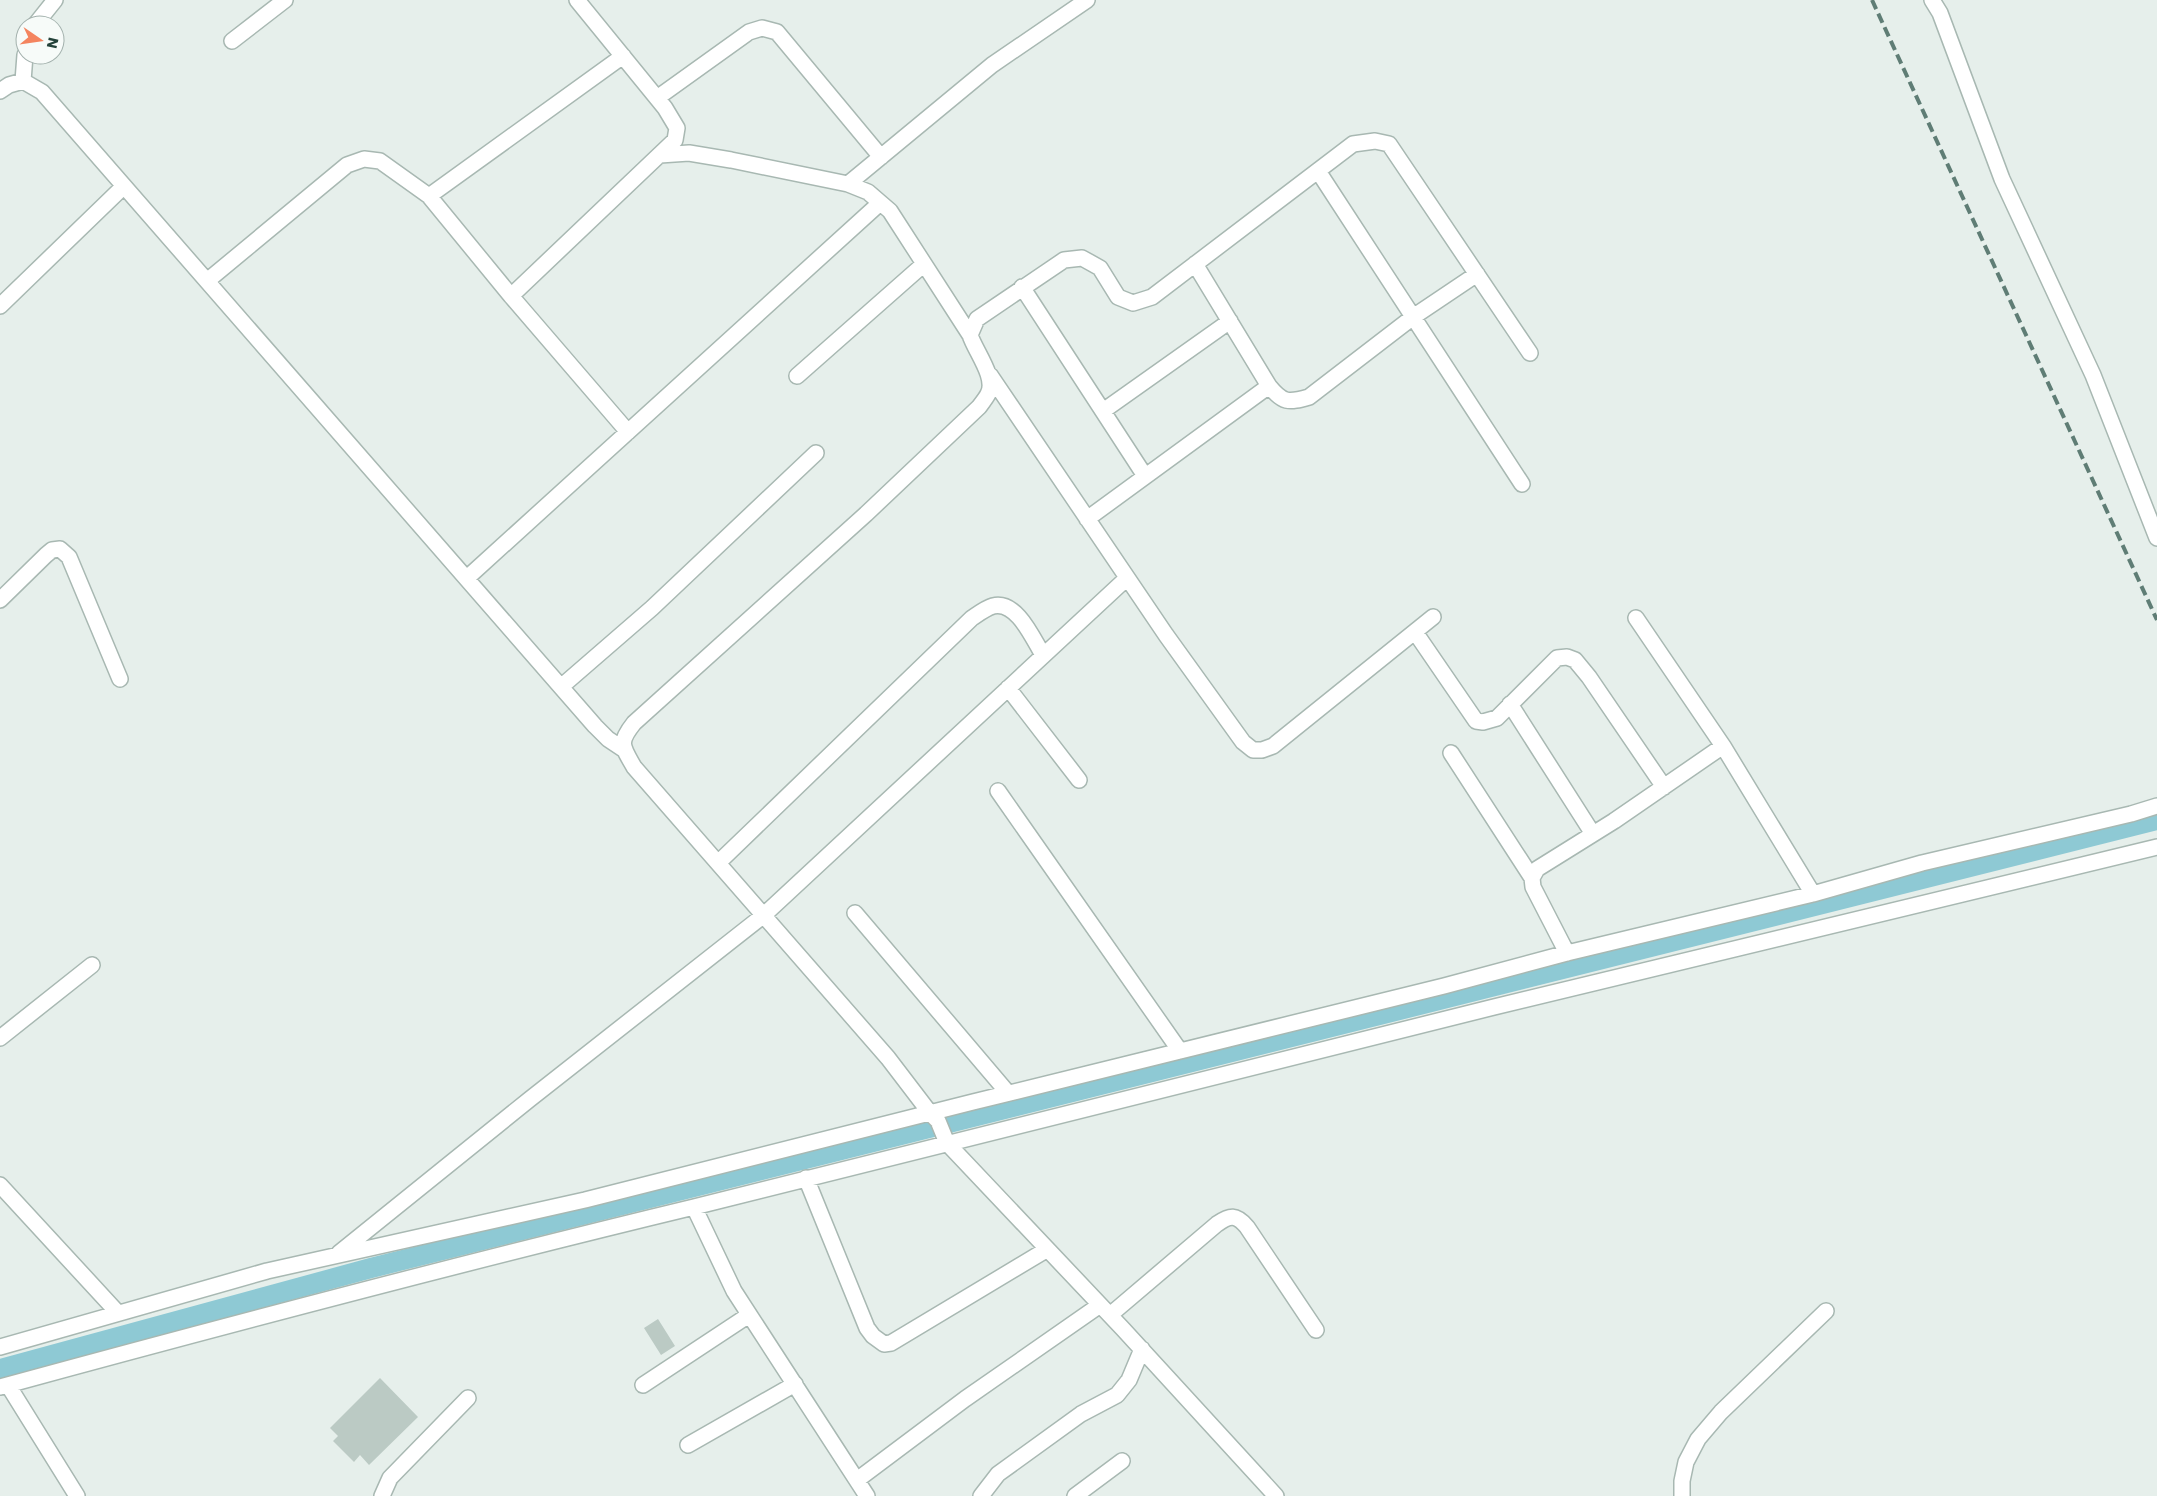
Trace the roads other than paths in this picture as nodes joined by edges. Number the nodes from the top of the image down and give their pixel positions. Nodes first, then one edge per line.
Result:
1 (55, 0) edge
2 (286, 0) edge
3 (577, 0) edge
4 (1087, 0) edge
5 (1932, 0) edge
6 (42, 15) edge
7 (232, 41) dead end
8 (623, 56) junction
9 (24, 65) edge
10 (23, 81) junction
11 (0, 91) edge
12 (657, 98) junction
13 (660, 155) junction
14 (881, 157) junction
15 (1318, 171) junction
16 (848, 184) junction
17 (124, 186) junction
18 (429, 196) junction
19 (880, 203) junction
20 (924, 264) junction
21 (1195, 264) junction
22 (1477, 274) junction
23 (207, 280) junction
24 (1022, 287) junction
25 (511, 296) junction
26 (0, 306) edge
27 (1413, 317) junction
28 (1230, 321) junction
29 (970, 335) junction
30 (1530, 353) dead end
31 (990, 375) junction
32 (797, 376) dead end
33 (1269, 386) junction
34 (1102, 410) junction
35 (628, 432) junction
36 (816, 453) dead end
37 (1145, 476) junction
38 (1522, 484) dead end
39 (1087, 519) junction
40 (2157, 538) edge
41 (467, 578) junction
42 (1127, 578) junction
43 (0, 600) edge
44 (1433, 617) dead end
45 (1636, 618) dead end
46 (1415, 632) junction
47 (1043, 655) junction
48 (120, 679) dead end
49 (562, 686) junction
50 (1008, 688) junction
51 (1510, 704) junction
52 (1723, 746) junction
53 (623, 749) junction
54 (1451, 753) dead end
55 (1079, 780) dead end
56 (1664, 787) junction
57 (998, 791) dead end
58 (2157, 806) edge
59 (1593, 834) junction
60 (2157, 846) edge
61 (718, 863) junction
62 (1532, 878) junction
63 (1813, 894) junction
64 (855, 913) dead end
65 (764, 915) junction
66 (1567, 953) junction
67 (92, 965) dead end
68 (0, 1038) edge
69 (1180, 1051) junction
70 (1008, 1093) junction
71 (934, 1117) junction
72 (945, 1140) junction
73 (806, 1178) junction
74 (0, 1185) edge
75 (694, 1207) junction
76 (1046, 1250) junction
77 (337, 1255) junction
78 (1105, 1310) junction
79 (1826, 1310) dead end
80 (118, 1313) junction
81 (749, 1315) junction
82 (1316, 1330) dead end
83 (0, 1347) edge
84 (1142, 1349) junction
85 (795, 1384) junction
86 (643, 1385) dead end
87 (4, 1386) edge
88 (468, 1398) dead end
89 (688, 1445) dead end
90 (1122, 1461) dead end
91 (857, 1480) junction
92 (77, 1496) edge
93 (382, 1496) edge
94 (867, 1496) edge
95 (981, 1496) edge
96 (1075, 1496) edge
97 (1276, 1496) edge
98 (1682, 1496) edge

1 - 6 street
2 - 7 street
3 - 8 street
4 - 14 street
5 - 40 street
8 - 12 street
8 - 18 street
9 - 10 street
10 - 11 street
10 - 17 street
12 - 13 street
12 - 14 street
13 - 16 street
13 - 25 street
14 - 16 street
15 - 21 street
15 - 22 street
15 - 27 street
16 - 19 street
17 - 23 street
17 - 26 street
18 - 23 street
18 - 25 street
19 - 20 street
19 - 35 street
20 - 29 street
20 - 32 street
21 - 24 street
21 - 28 street
22 - 27 street
22 - 30 street
23 - 41 street
24 - 29 street
24 - 34 street
25 - 35 street
27 - 33 street
27 - 38 street
28 - 33 street
28 - 34 street
29 - 31 street
31 - 39 street
31 - 53 street
33 - 37 street
34 - 37 street
35 - 41 street
36 - 49 street
37 - 39 street
39 - 42 street
41 - 49 street
42 - 46 street
42 - 47 street
43 - 48 street
44 - 46 street
45 - 52 street
46 - 51 street
47 - 50 street
47 - 61 street
49 - 53 street
50 - 55 street
50 - 65 street
51 - 56 street
51 - 59 street
52 - 56 street
52 - 63 street
53 - 61 street
54 - 62 street
56 - 59 street
57 - 69 street
58 - 63 street
59 - 62 street
60 - 72 street
61 - 65 street
62 - 66 street
63 - 66 street
64 - 70 street
65 - 71 street
65 - 77 street
66 - 69 street
67 - 68 street
69 - 70 street
70 - 71 street
71 - 72 street
71 - 77 street
72 - 73 street
72 - 76 street
73 - 75 street
73 - 76 street
74 - 80 street
75 - 81 street
75 - 87 street
76 - 78 street
77 - 80 street
78 - 82 street
78 - 84 street
78 - 91 street
79 - 98 street
80 - 83 street
81 - 85 street
81 - 86 street
84 - 95 street
84 - 97 street
85 - 89 street
85 - 91 street
87 - 92 street
88 - 93 street
90 - 96 street
91 - 94 street

